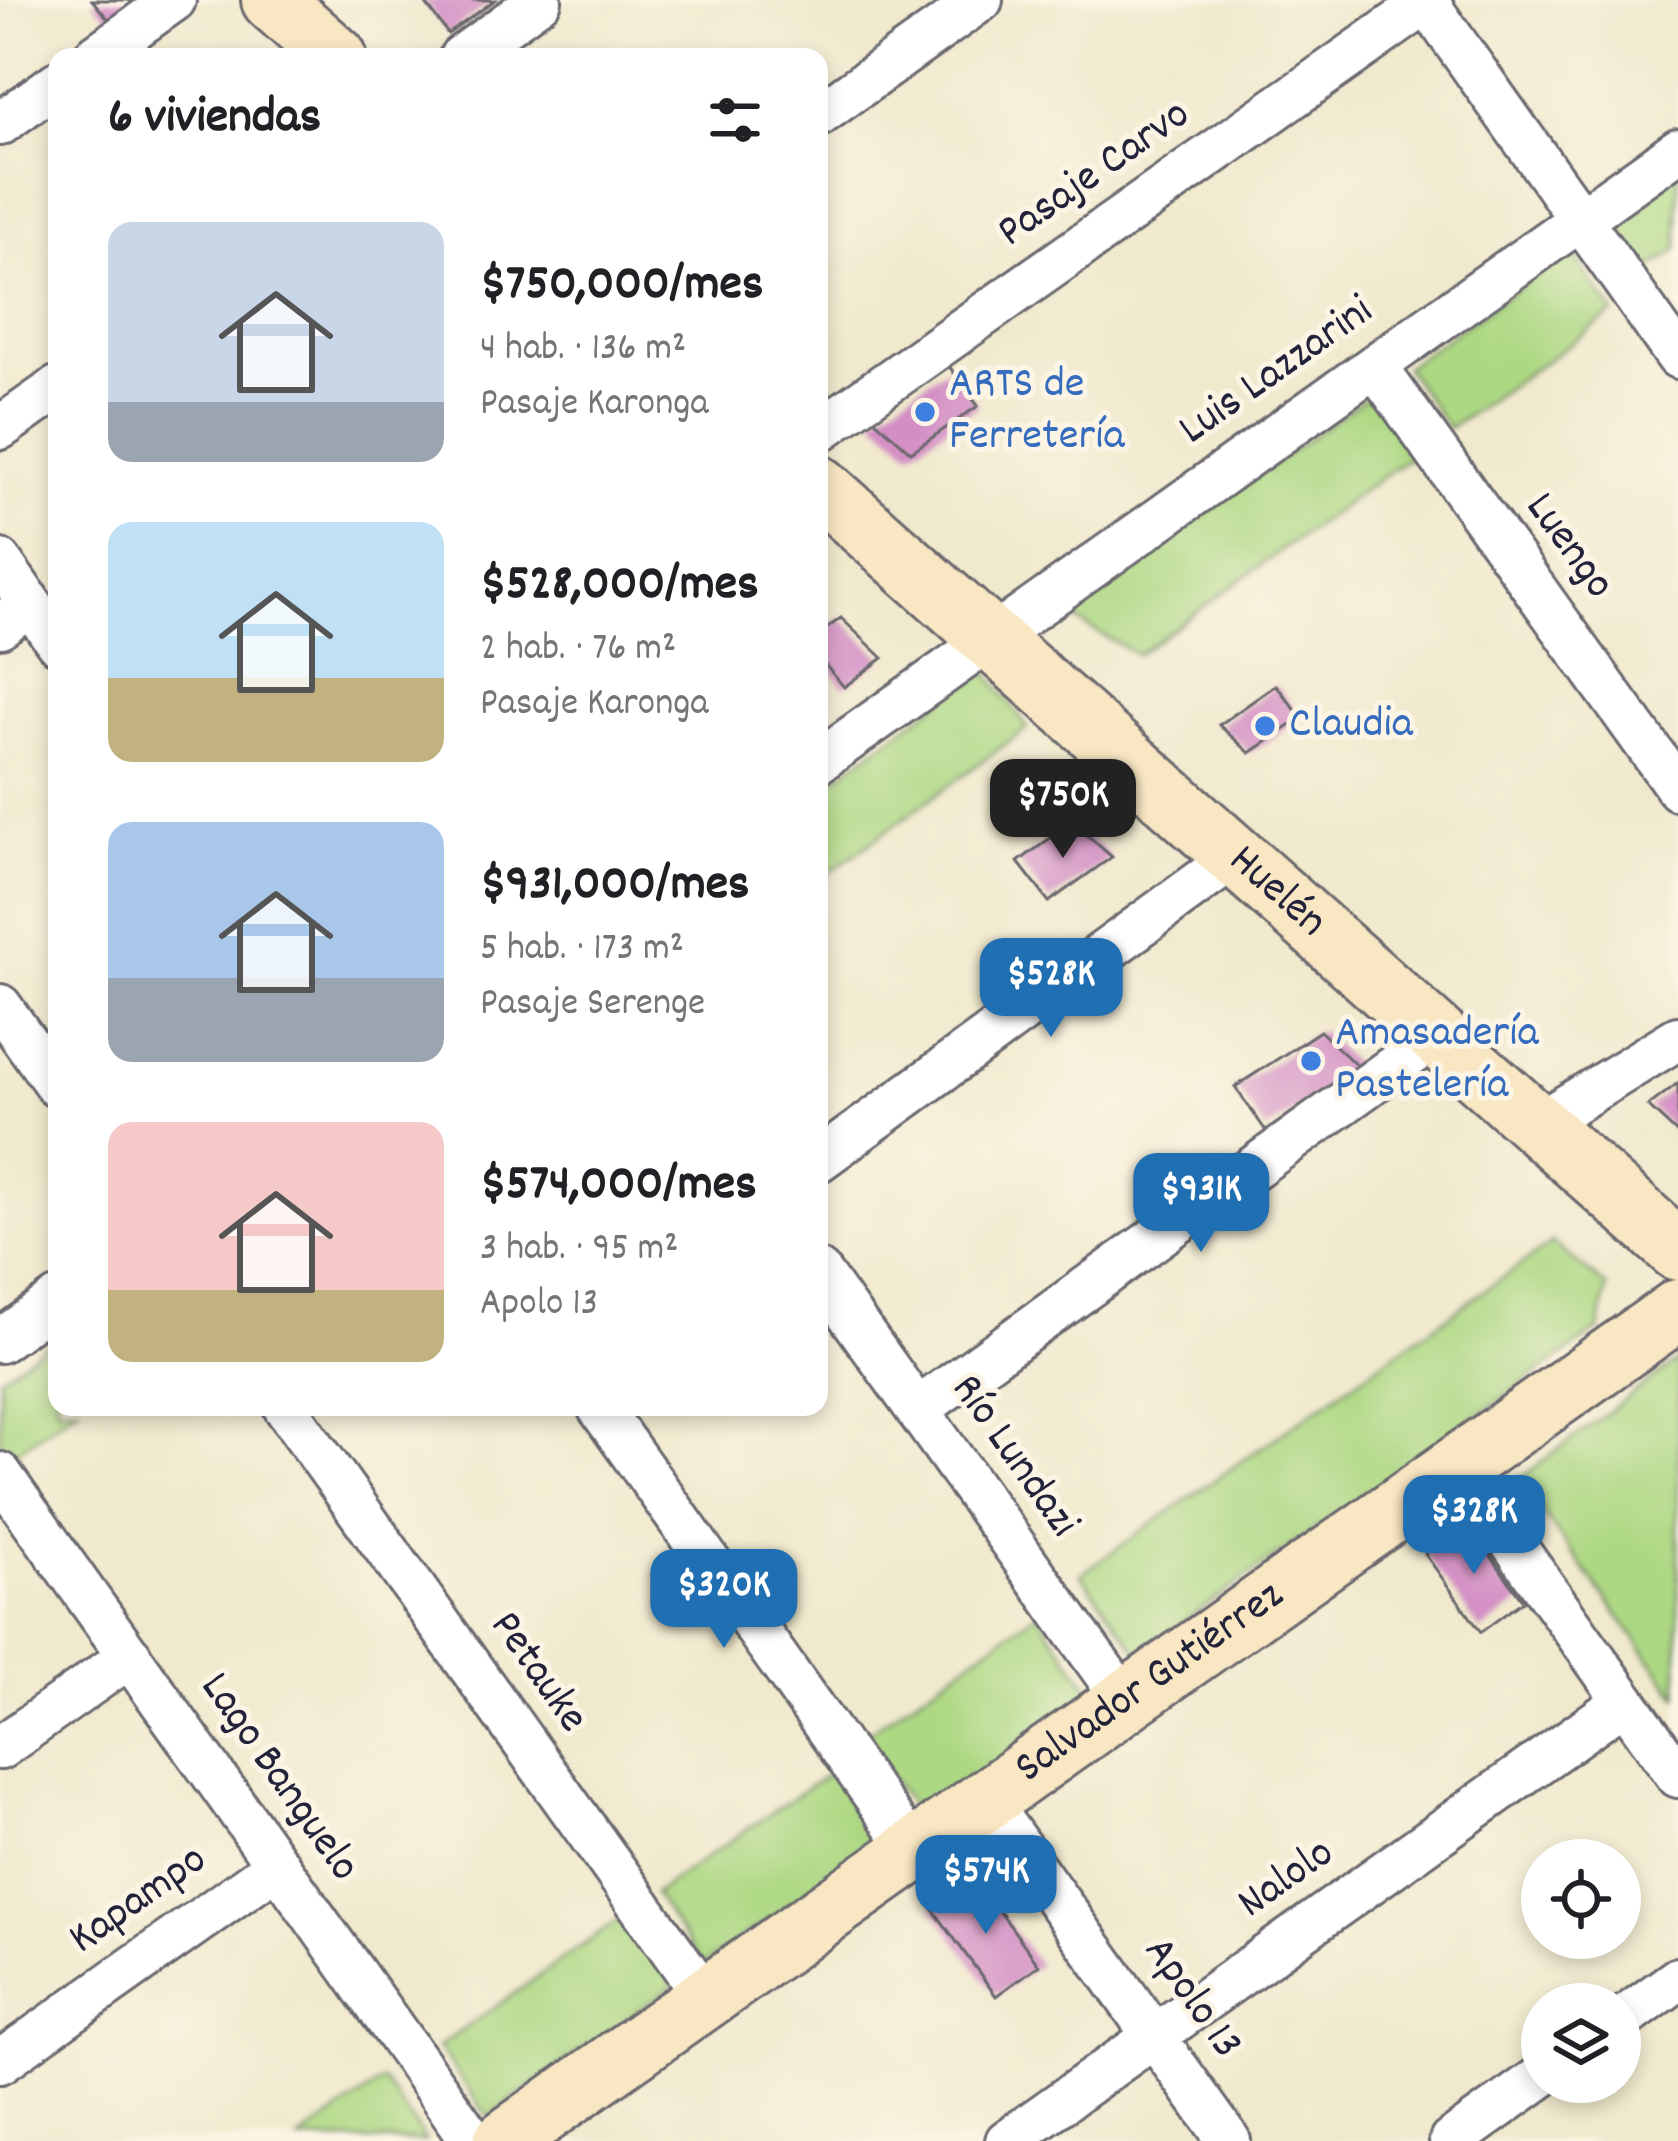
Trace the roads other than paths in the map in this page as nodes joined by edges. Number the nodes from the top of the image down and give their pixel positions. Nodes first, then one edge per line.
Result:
1 (174, 0) edge
2 (272, 0) edge
3 (540, 0) edge
4 (981, 0) edge
5 (1427, 1) edge
6 (107, 48) edge
7 (326, 48) edge
8 (473, 48) edge
9 (48, 89) edge
10 (828, 109) edge
11 (0, 124) edge
12 (1678, 150) edge
13 (1580, 220) junction
14 (1678, 358) edge
15 (1375, 366) junction
16 (48, 394) edge
17 (828, 425) edge
18 (0, 428) edge
19 (828, 493) edge
20 (0, 562) edge
21 (15, 615) edge
22 (48, 636) edge
23 (992, 639) junction
24 (828, 755) edge
25 (1678, 789) edge
26 (1236, 856) junction
27 (0, 1006) edge
28 (1438, 1036) junction
29 (1678, 1038) edge
30 (48, 1073) edge
31 (1538, 1124) junction
32 (828, 1153) edge
33 (1678, 1250) edge
34 (828, 1285) edge
35 (48, 1306) edge
36 (1678, 1310) edge
37 (0, 1341) edge
38 (917, 1410) junction
39 (291, 1416) edge
40 (605, 1416) edge
41 (1458, 1466) junction
42 (0, 1474) edge
43 (130, 1656) junction
44 (1125, 1701) junction
45 (1625, 1701) junction
46 (0, 1748) edge
47 (1678, 1776) edge
48 (986, 1800) junction
49 (914, 1851) junction
50 (278, 1864) junction
51 (1678, 1979) edge
52 (706, 1998) junction
53 (1641, 2006) edge
54 (1154, 2036) junction
55 (0, 2062) edge
56 (1521, 2091) edge
57 (473, 2141) edge
58 (505, 2141) edge
59 (1007, 2141) edge
60 (1229, 2141) edge
61 (1451, 2141) edge

1 - 6 street
2 - 7 main road
3 - 8 street
4 - 10 street
5 - 13 street
5 - 17 street, Pasaje Carvo
9 - 11 street
12 - 13 street, Luis Lazzarini
13 - 14 street
13 - 15 street, Luis Lazzarini
15 - 23 street, Luis Lazzarini
15 - 25 street, Luengo
16 - 18 street
19 - 23 main road, Huelén
20 - 21 street
21 - 22 street
23 - 24 street, Luis Lazzarini
23 - 26 main road, Huelén
26 - 28 main road, Huelén
26 - 32 street
27 - 30 street
28 - 31 main road, Huelén
28 - 38 street
29 - 31 street
31 - 33 main road, Huelén
34 - 38 street, Río Lundazi
35 - 37 street
36 - 41 main road, Salvador Gutiérrez
38 - 44 street, Río Lundazi
39 - 52 street, Petauke
40 - 49 street
41 - 44 main road, Salvador Gutiérrez
41 - 45 street
42 - 43 street, Lago Banguelo
43 - 46 street
43 - 50 street, Lago Banguelo
44 - 48 main road, Salvador Gutiérrez
45 - 47 street
45 - 54 street, Nalolo
48 - 49 main road, Salvador Gutiérrez
48 - 54 street, Apolo 13
49 - 52 main road, Salvador Gutiérrez
50 - 55 street, Kapampo
50 - 57 street, Lago Banguelo
51 - 53 street
52 - 58 main road, Salvador Gutiérrez
54 - 59 street, Nalolo
54 - 60 street, Apolo 13
56 - 61 street

